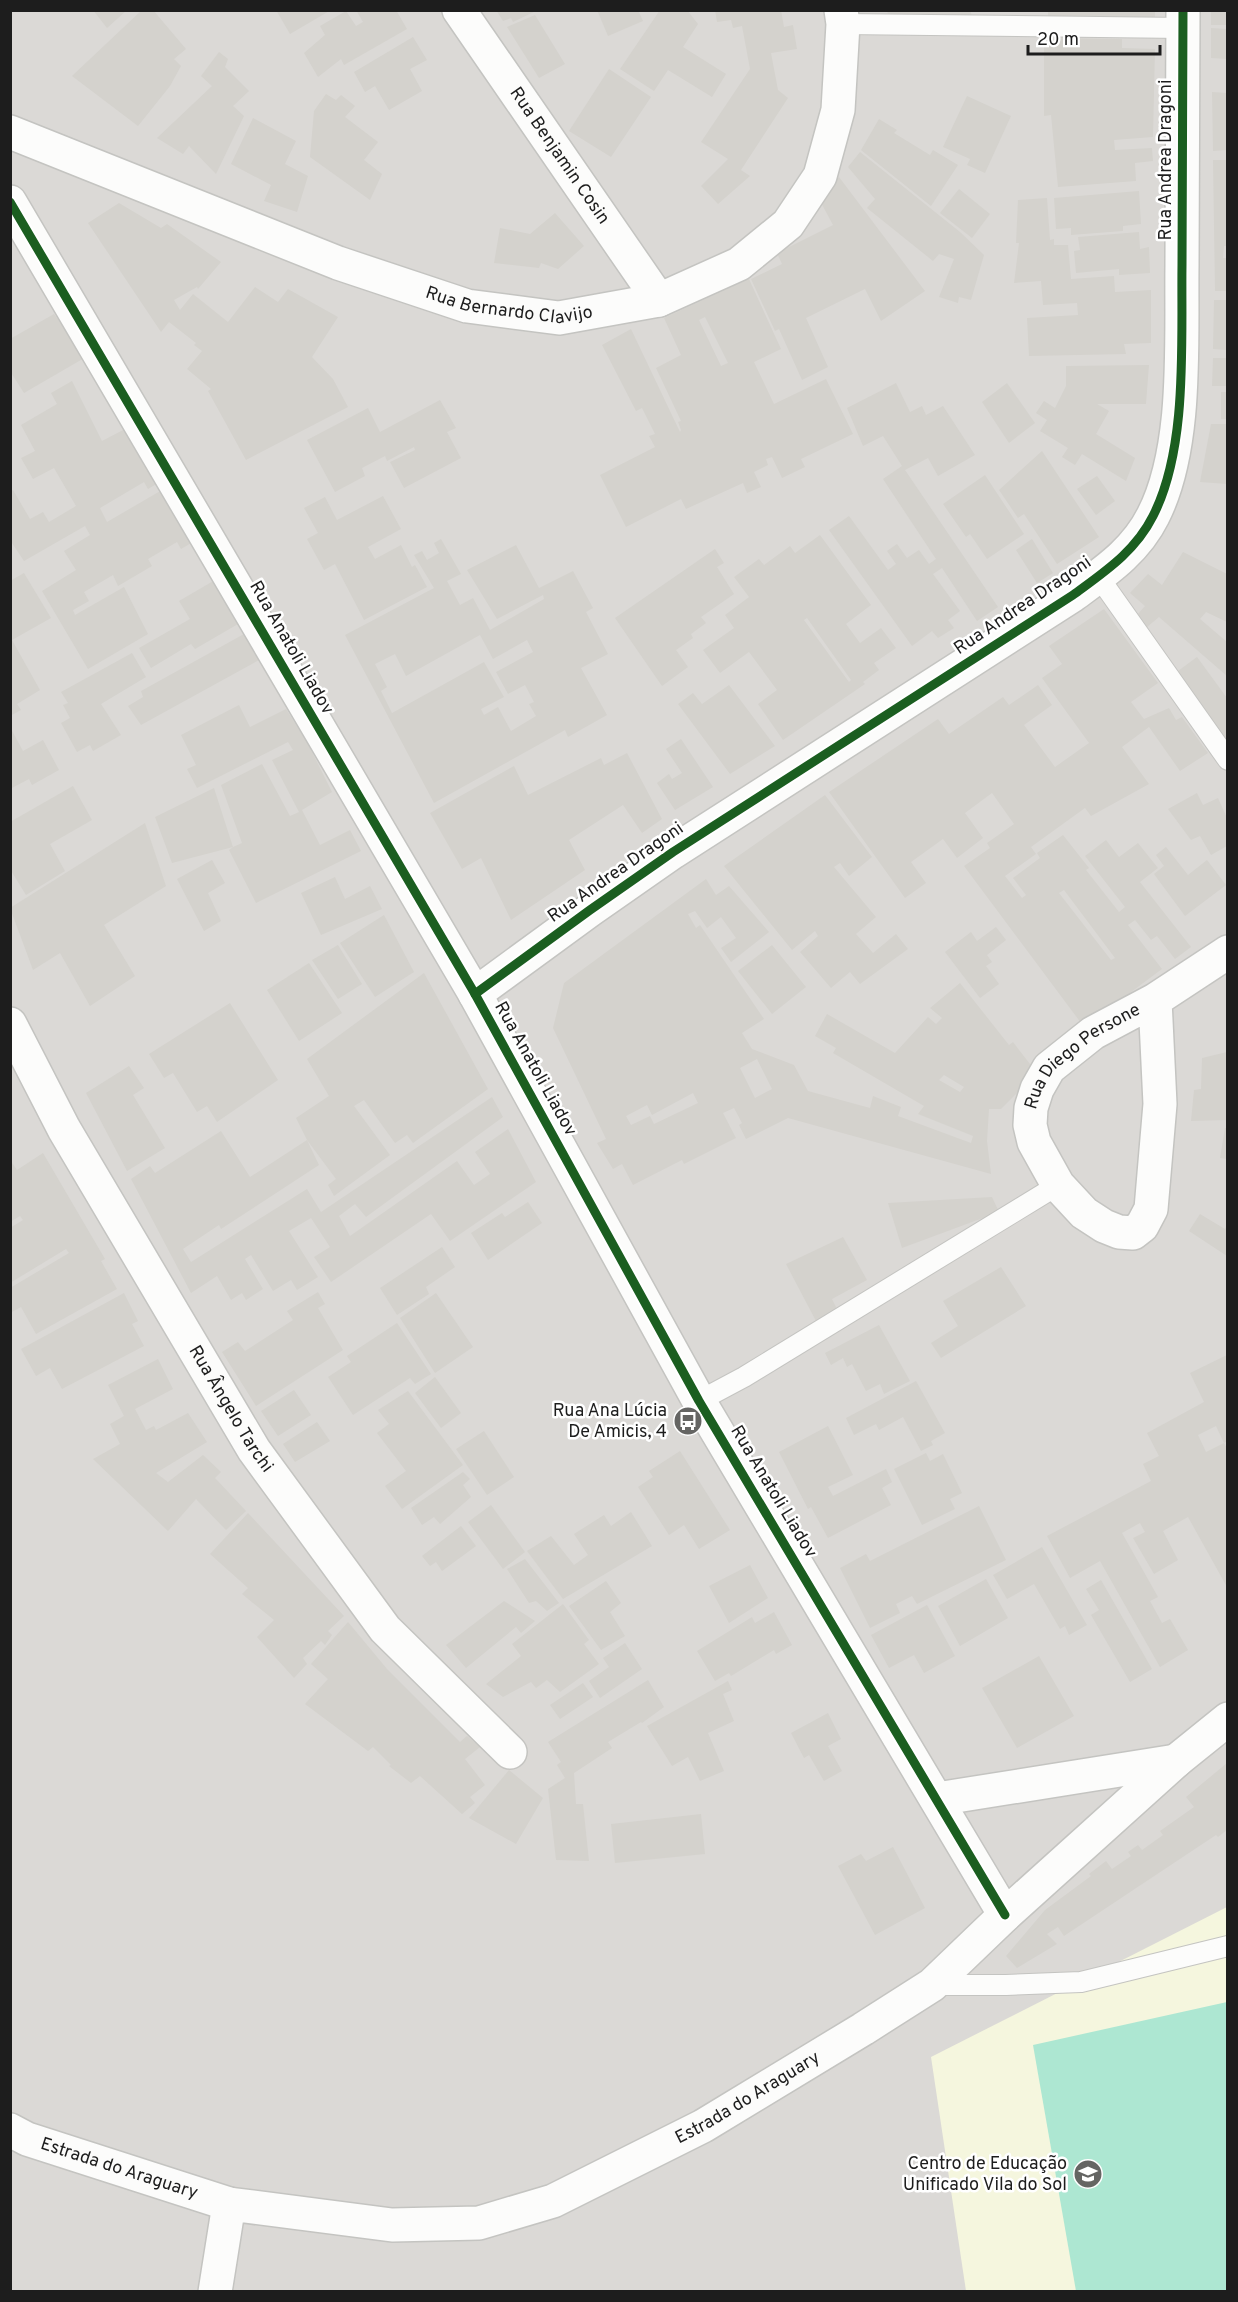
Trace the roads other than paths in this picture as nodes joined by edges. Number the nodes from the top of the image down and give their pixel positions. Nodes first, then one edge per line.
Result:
1 (459, 10) edge
2 (842, 17) edge
3 (1183, 19) edge
4 (10, 132) edge
5 (10, 202) edge
6 (659, 300) junction
7 (1098, 576) junction
8 (1227, 760) edge
9 (1227, 952) edge
10 (475, 994) junction
11 (1155, 1000) junction
12 (10, 1024) edge
13 (1058, 1185) junction
14 (699, 1401) junction
15 (1227, 1719) edge
16 (510, 1752) dead end
17 (1176, 1761) junction
18 (937, 1799) junction
19 (1005, 1915) junction
20 (1227, 1946) edge
21 (932, 1985) junction
22 (10, 2130) edge
23 (229, 2204) junction
24 (215, 2292) edge

1 - 6 street, Rua Benjamin Cosin
2 - 3 lane
2 - 6 street, Rua Bernardo Clavijo
3 - 7 street, Rua Andrea Dragoni
4 - 6 street, Rua Bernardo Clavijo
5 - 10 street, Rua Anatoli Liadov
7 - 8 lane
7 - 10 street, Rua Andrea Dragoni
9 - 11 street, Rua Diego Persone
10 - 14 street, Rua Anatoli Liadov
11 - 13 street, Rua Diego Persone
11 - 13 street, Rua Diego Persone
12 - 16 street, Rua Ângelo Tarchi
13 - 14 lane
14 - 18 street, Rua Anatoli Liadov
15 - 17 street
17 - 18 street
17 - 19 street, Estrada do Araguary
18 - 19 street, Rua Anatoli Liadov
19 - 21 street, Estrada do Araguary
20 - 21 lane
21 - 23 street, Estrada do Araguary
22 - 23 street, Estrada do Araguary
23 - 24 street

